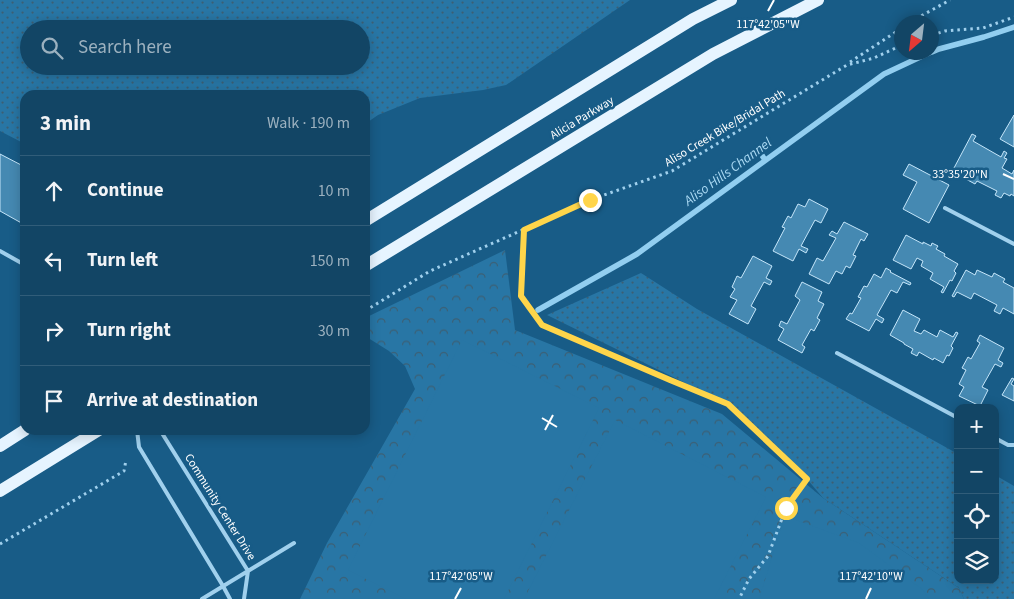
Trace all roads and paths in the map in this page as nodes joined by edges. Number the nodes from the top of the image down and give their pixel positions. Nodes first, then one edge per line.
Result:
1 (731, 0) edge
2 (818, 0) edge
3 (950, 0) edge
4 (923, 15) edge
5 (1014, 17) edge
6 (894, 33) edge
7 (939, 33) edge
8 (894, 49) edge
9 (846, 65) junction
10 (945, 208) dead end
11 (370, 217) edge
12 (524, 230) junction
13 (1014, 244) edge
14 (0, 252) edge
15 (20, 262) edge
16 (370, 263) edge
17 (370, 308) edge
18 (837, 353) dead end
19 (954, 416) edge
20 (20, 433) edge
21 (91, 435) edge
22 (138, 435) edge
23 (163, 435) edge
24 (999, 440) edge
25 (1014, 445) edge
26 (0, 446) edge
27 (126, 460) dead end
28 (0, 492) edge
29 (294, 543) dead end
30 (0, 544) edge
31 (248, 571) junction
32 (224, 586) junction
33 (202, 599) edge
34 (230, 599) edge
35 (244, 599) edge
36 (739, 599) edge

1 - 11 main road, Alicia Parkway
2 - 16 main road, Alicia Parkway
3 - 4 path
5 - 7 path
6 - 9 path
8 - 9 path, Aliso Creek Bike/Bridal Path
9 - 12 path, Aliso Creek Bike/Bridal Path
10 - 13 lane
12 - 17 path, Aliso Creek Bike/Bridal Path
12 - 36 path
14 - 15 lane
18 - 19 lane
20 - 26 main road
21 - 28 main road
22 - 32 lane
23 - 31 lane, Community Center Drive
24 - 25 lane
27 - 30 path
29 - 31 lane
31 - 32 lane
31 - 35 lane, Community Center Drive
32 - 33 lane
32 - 34 lane

